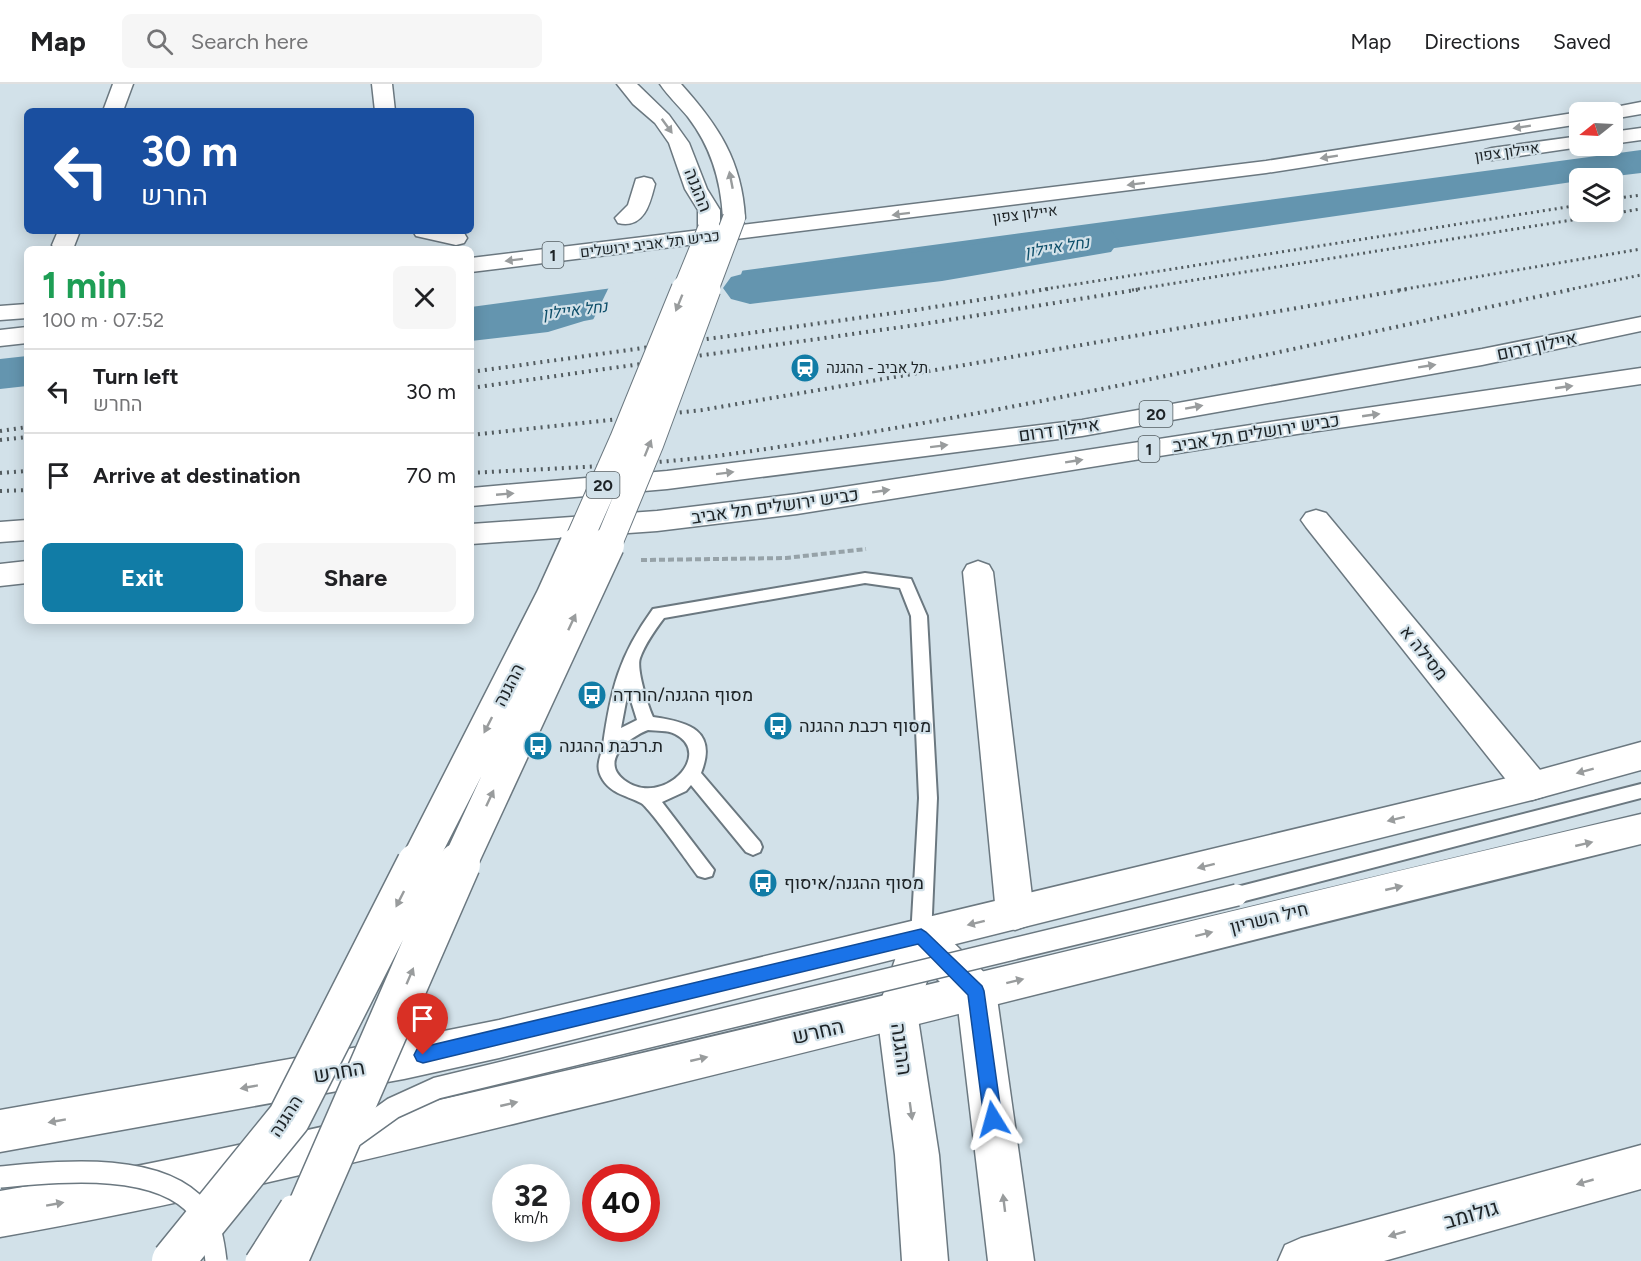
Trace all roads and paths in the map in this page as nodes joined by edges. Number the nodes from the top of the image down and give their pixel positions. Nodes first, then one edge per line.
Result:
1 (123, 84) edge
2 (382, 84) edge
3 (627, 84) edge
4 (678, 89) edge
5 (114, 108) edge
6 (385, 108) edge
7 (1641, 108) edge
8 (1623, 110) edge
9 (1569, 120) edge
10 (1641, 134) edge
11 (1623, 136) edge
12 (1569, 143) edge
13 (1473, 156) dead end
14 (1449, 160) dead end
15 (645, 184) dead end
16 (626, 218) dead end
17 (438, 234) edge
18 (456, 238) dead end
19 (474, 265) edge
20 (474, 284) edge
21 (24, 311) edge
22 (0, 314) edge
23 (1641, 324) edge
24 (24, 335) edge
25 (0, 338) edge
26 (1641, 376) edge
27 (474, 497) edge
28 (1316, 520) dead end
29 (24, 530) edge
30 (0, 531) edge
31 (474, 534) edge
32 (876, 550) dead end
33 (0, 552) edge
34 (24, 552) edge
35 (601, 560) junction
36 (24, 572) edge
37 (978, 572) dead end
38 (0, 575) edge
39 (630, 658) junction
40 (647, 723) junction
41 (611, 745) junction
42 (1641, 756) edge
43 (693, 775) junction
44 (1532, 786) junction
45 (1641, 791) edge
46 (647, 796) junction
47 (1641, 830) edge
48 (753, 847) dead end
49 (705, 870) dead end
50 (1015, 914) junction
51 (921, 937) junction
52 (976, 991) junction
53 (897, 1012) junction
54 (0, 1131) edge
55 (1641, 1167) edge
56 (0, 1178) edge
57 (0, 1214) edge
58 (173, 1261) edge
59 (216, 1261) edge
60 (256, 1261) edge
61 (286, 1261) edge
62 (925, 1261) edge
63 (1011, 1261) edge
64 (1301, 1261) edge

1 - 5 main road
2 - 6 main road
3 -> 58 main road, ההגנה, bridge
35 -> 4 main road, ההגנה, bridge
7 - 8 main road
9 -> 19 main road, כביש תל אביב ירושלים / 1
10 - 11 main road
12 - 13 main road, איילון צפון
14 - 20 main road, איילון צפון
15 - 16 main road
17 - 18 main road
21 - 22 main road
27 -> 23 main road, איילון דרום / 20
24 - 25 main road
31 -> 26 main road, כביש ירושלים תל אביב / 1
28 - 44 main road, מסילה א
29 - 30 main road
32 - 35 path
33 - 34 main road
61 -> 35 main road, ההגנה, bridge
36 - 38 main road
37 - 50 main road
39 - 40 lane
39 - 41 lane
39 - 51 lane
40 - 41 lane
40 - 43 lane
41 - 46 lane
42 -> 44 main road
43 - 46 lane
43 - 48 lane
44 -> 50 main road
45 - 60 lane, bridge
46 - 49 lane
52 -> 47 main road, חיל השריון
50 -> 51 main road
51 - 52 main road
51 - 53 main road, ההגנה
51 -> 54 main road, החרש
52 - 53 main road, חיל השריון
63 -> 52 main road
57 -> 53 main road, החרש
53 -> 62 main road, ההגנה
55 -> 64 main road, גולומב
56 - 59 lane, bridge

